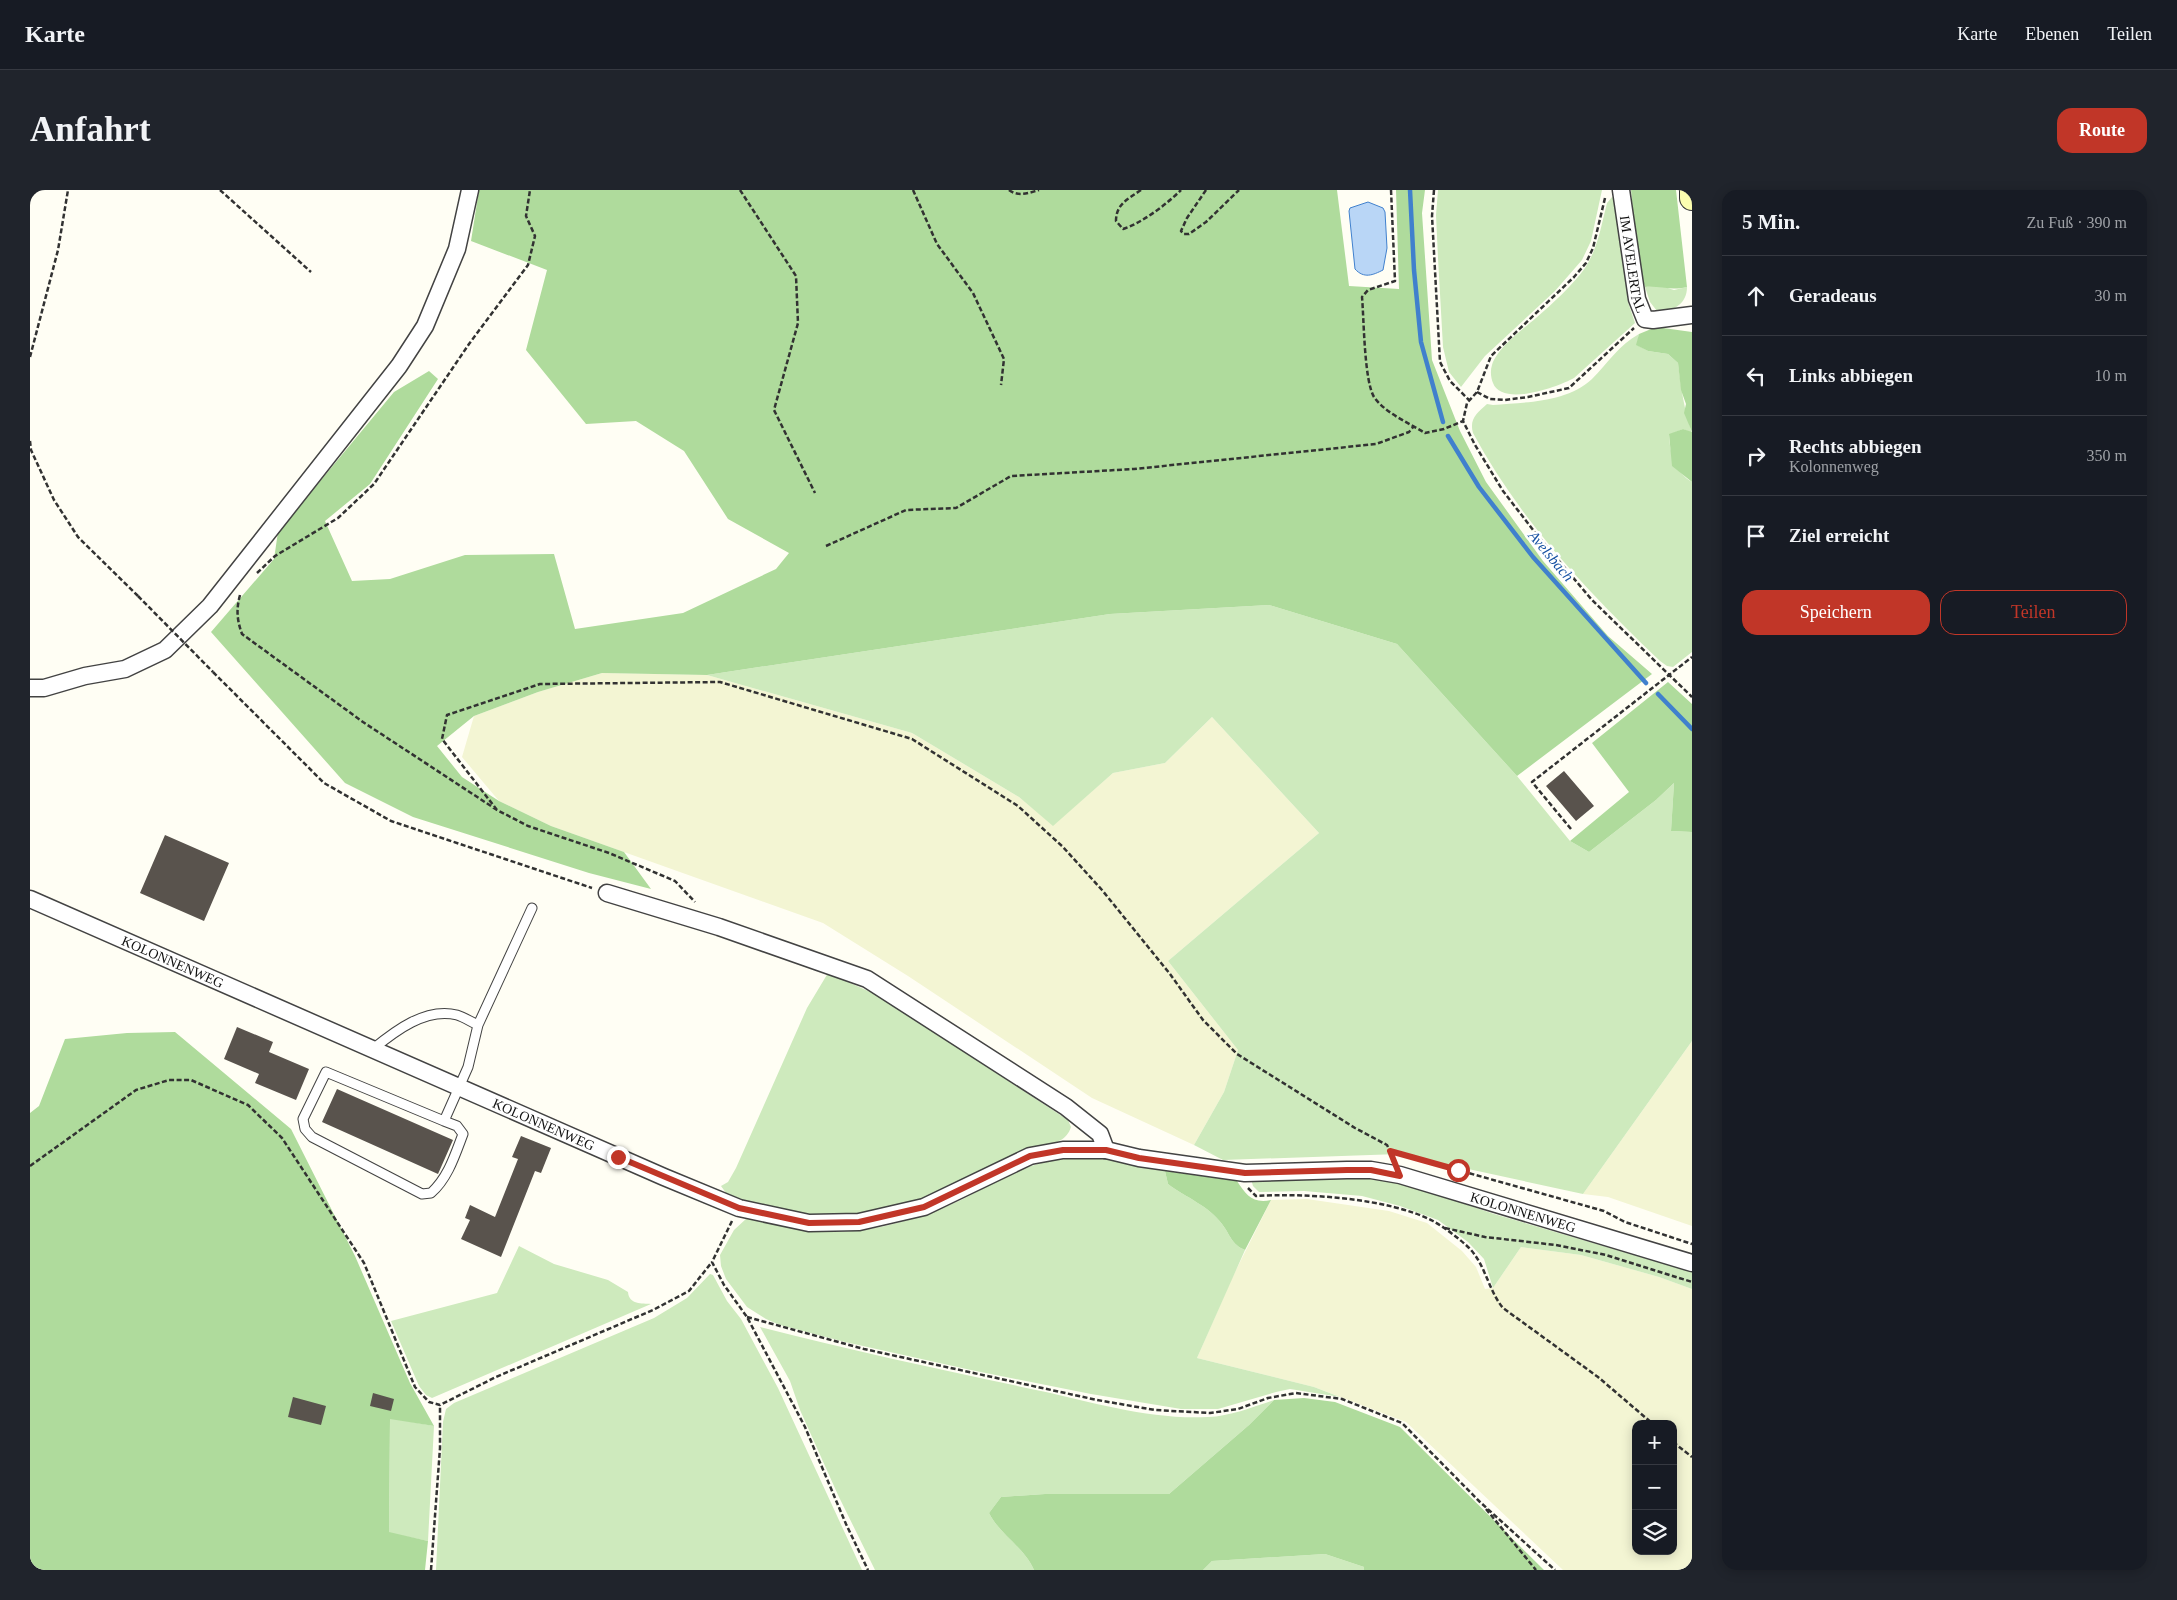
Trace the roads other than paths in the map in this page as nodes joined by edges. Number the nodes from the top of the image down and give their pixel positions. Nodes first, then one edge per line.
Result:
1 (470, 190) edge
2 (1692, 190) edge
3 (1615, 191) edge
4 (1692, 198) edge
5 (1692, 315) edge
6 (30, 688) edge
7 (607, 893) road end
8 (30, 899) edge
9 (532, 908) dead end
10 (478, 1025) junction
11 (373, 1049) junction
12 (460, 1086) junction
13 (444, 1122) junction
14 (1106, 1150) junction
15 (1692, 1263) edge

1 - 6 street
2 - 4 main road
3 - 5 street, IM AVELERTAL
7 - 14 street
8 - 11 street, KOLONNENWEG
9 - 10 lane
10 - 11 lane
10 - 12 lane
11 - 12 street, KOLONNENWEG
12 - 13 lane
12 - 14 street, KOLONNENWEG
13 - 13 lane
14 - 15 street, KOLONNENWEG

